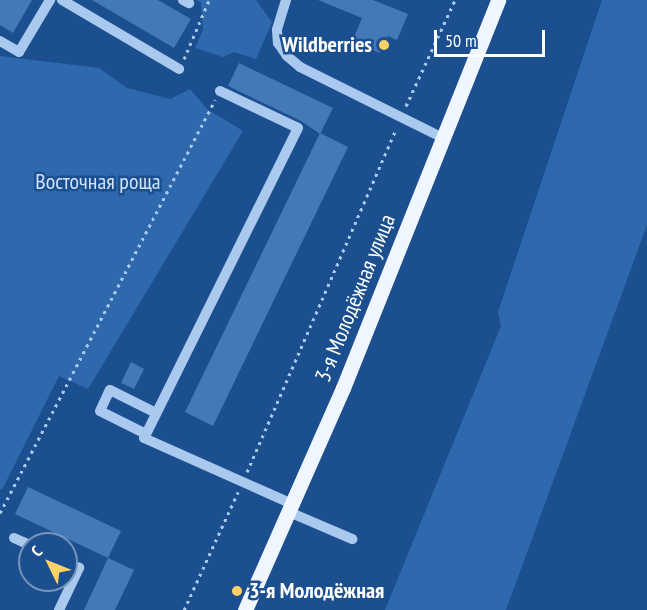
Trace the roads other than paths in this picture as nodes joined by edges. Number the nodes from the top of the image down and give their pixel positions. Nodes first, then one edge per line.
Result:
1 (50, 0) edge
2 (62, 0) edge
3 (286, 0) edge
4 (498, 0) edge
5 (0, 41) edge
6 (179, 69) road end
7 (220, 91) road end
8 (443, 138) junction
9 (156, 413) junction
10 (146, 434) junction
11 (290, 508) junction
12 (14, 538) dead end
13 (352, 539) dead end
14 (18, 540) edge
15 (68, 592) edge
16 (59, 610) edge
17 (245, 610) edge

1 - 5 lane
2 - 6 lane
3 - 8 lane
4 - 8 main road, 3-я Молодёжная улица
7 - 9 lane
8 - 11 main road, 3-я Молодёжная улица
9 - 10 lane
9 - 10 lane
10 - 11 lane
11 - 13 lane
11 - 17 main road, 3-я Молодёжная улица
12 - 14 lane
15 - 16 lane

